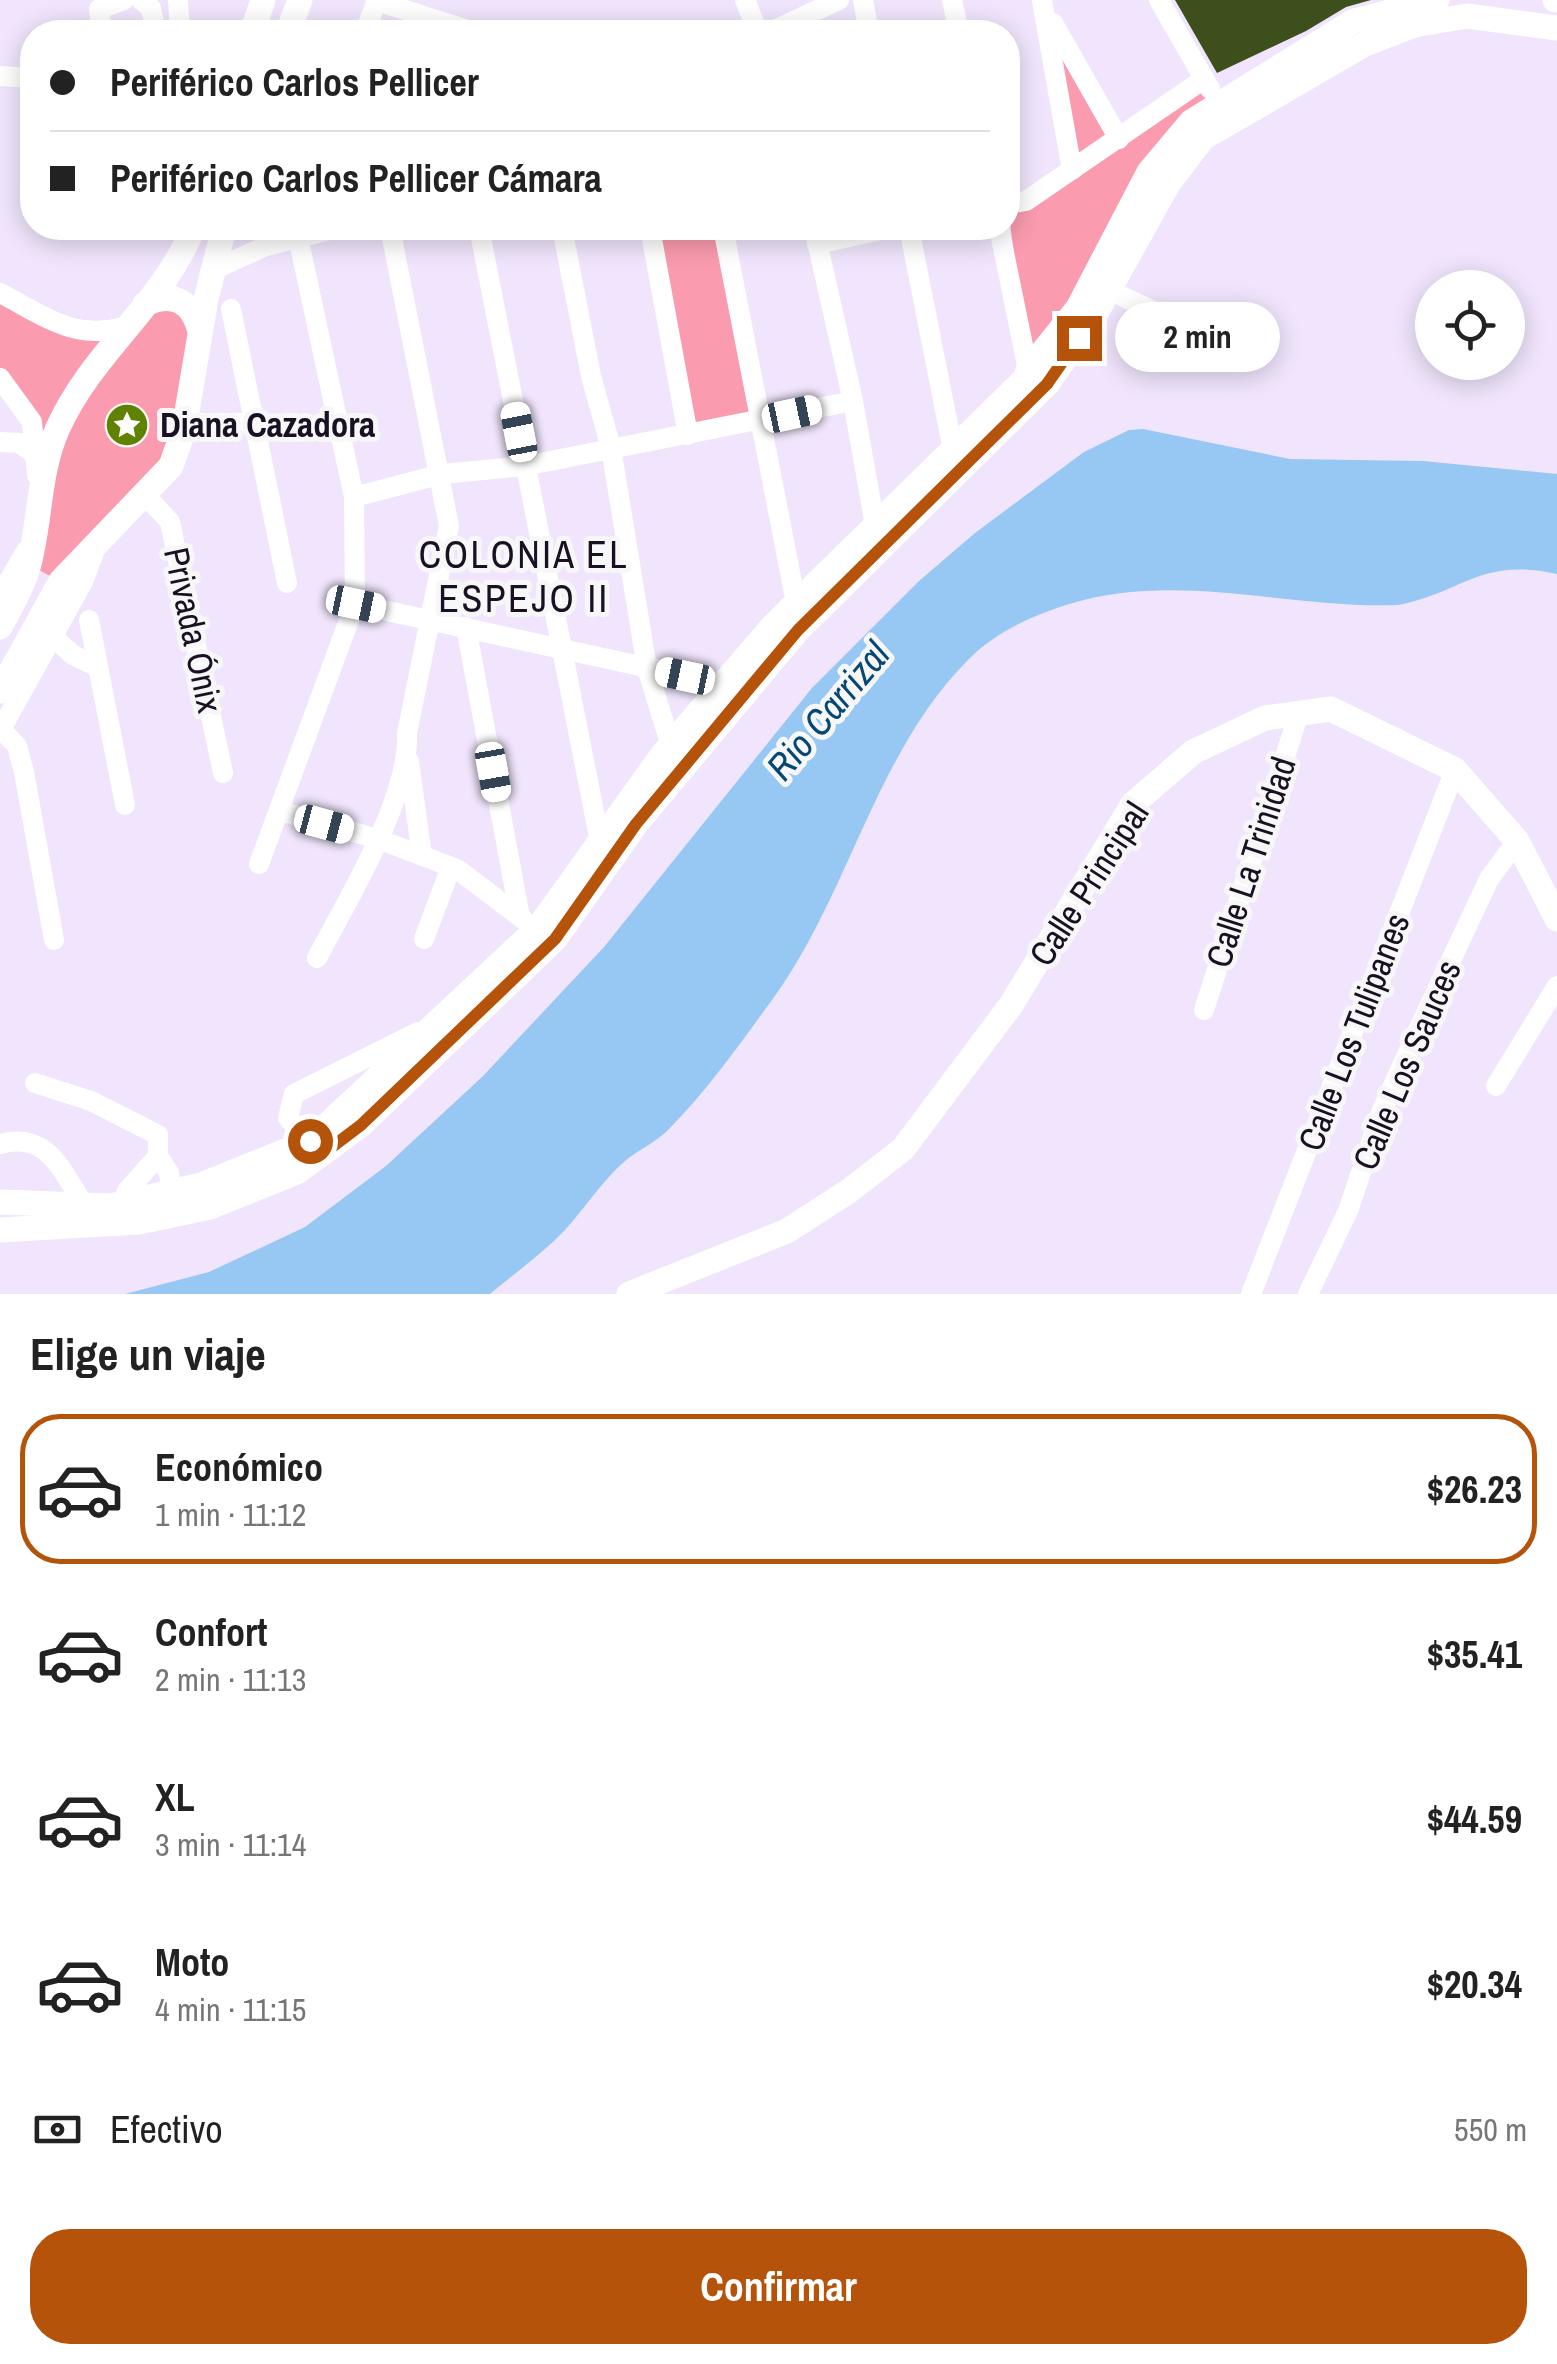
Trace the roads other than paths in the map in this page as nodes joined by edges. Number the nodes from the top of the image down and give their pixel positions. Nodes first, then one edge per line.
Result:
1 (124, 0) edge
2 (377, 0) edge
3 (839, 0) edge
4 (1042, 0) edge
5 (1159, 0) edge
6 (1437, 0) edge
7 (1391, 6) edge
8 (100, 20) edge
9 (438, 20) edge
10 (796, 20) edge
11 (1557, 28) edge
12 (1204, 80) junction
13 (1222, 114) junction
14 (1119, 139) junction
15 (1072, 170) junction
16 (1020, 202) edge
17 (187, 240) edge
18 (221, 240) edge
19 (278, 240) edge
20 (297, 240) edge
21 (393, 240) edge
22 (481, 240) edge
23 (564, 240) edge
24 (652, 240) edge
25 (724, 240) edge
26 (816, 240) edge
27 (910, 240) edge
28 (1001, 240) edge
29 (215, 269) junction
30 (1110, 290) junction
31 (1, 294) edge
32 (144, 304) junction
33 (231, 309) dead end
34 (120, 331) junction
35 (200, 331) junction
36 (1238, 351) dead end
37 (1028, 370) junction
38 (0, 378) edge
39 (853, 401) junction
40 (761, 421) junction
41 (186, 423) junction
42 (252, 423) junction
43 (688, 435) junction
44 (0, 442) edge
45 (610, 448) junction
46 (953, 450) junction
47 (37, 456) junction
48 (526, 466) junction
49 (442, 474) junction
50 (146, 496) junction
51 (354, 497) junction
52 (38, 498) junction
53 (875, 525) junction
54 (97, 544) junction
55 (30, 548) junction
56 (64, 577) junction
57 (286, 583) dead end
58 (0, 596) edge
59 (796, 603) junction
60 (356, 604) junction
61 (89, 620) dead end
62 (431, 620) junction
63 (0, 626) edge
64 (466, 627) junction
65 (53, 637) junction
66 (560, 651) junction
67 (98, 666) junction
68 (647, 668) junction
69 (722, 684) junction
70 (0, 691) edge
71 (1299, 713) junction
72 (1, 730) edge
73 (671, 746) junction
74 (0, 757) edge
75 (408, 759) junction
76 (1456, 770) junction
77 (24, 772) junction
78 (223, 774) dead end
79 (124, 805) dead end
80 (280, 810) junction
81 (599, 838) junction
82 (378, 839) junction
83 (1517, 841) junction
84 (422, 856) junction
85 (258, 864) dead end
86 (451, 867) junction
87 (1557, 919) edge
88 (529, 922) junction
89 (424, 939) dead end
90 (54, 940) dead end
91 (318, 958) dead end
92 (1557, 986) edge
93 (1204, 1010) dead end
94 (439, 1022) junction
95 (36, 1084) dead end
96 (1496, 1086) dead end
97 (0, 1144) edge
98 (315, 1148) junction
99 (158, 1156) junction
100 (172, 1192) junction
101 (0, 1202) edge
102 (122, 1203) junction
103 (84, 1204) junction
104 (0, 1230) edge
105 (637, 1292) edge
106 (1252, 1294) edge
107 (1308, 1294) edge

1 - 8 street
2 - 9 street
3 - 10 street
4 - 14 street
4 - 15 street
5 - 12 street
6 - 7 main road
7 - 13 main road
11 - 13 main road
12 - 13 street
12 - 14 street
13 - 30 main road
13 - 37 main road
14 - 15 street
15 - 16 street
17 - 32 main road
18 - 29 main road
19 - 29 street
20 - 51 street
21 - 49 street
22 - 48 street
23 - 45 street
24 - 43 street
25 - 40 street
26 - 39 street
27 - 46 street
28 - 37 street
29 - 35 main road
30 - 36 street
30 - 98 main road
31 - 34 street
32 - 34 main road
32 - 35 main road
33 - 42 street
34 - 52 main road
35 - 41 main road
37 - 46 main road
38 - 47 street
39 - 40 street
39 - 53 street
40 - 43 street
40 - 59 street
41 - 42 street
41 - 50 main road
42 - 57 street
43 - 45 street
44 - 47 street
45 - 48 street
45 - 68 street
46 - 53 main road
47 - 52 street
48 - 49 street
48 - 66 street
49 - 51 street
49 - 62 street
50 - 54 main road
50 - 78 street, Privada Ónix
51 - 60 street
52 - 55 main road
53 - 59 main road
54 - 56 main road
54 - 65 street
55 - 56 main road
55 - 58 street
55 - 63 main road
56 - 70 main road
59 - 69 main road
60 - 62 street
60 - 80 street
61 - 67 street
62 - 64 street
62 - 75 street
64 - 66 street
64 - 88 street
65 - 67 street
65 - 72 street
66 - 68 street
66 - 81 street
67 - 79 street
68 - 69 street
68 - 73 street
69 - 73 main road
71 - 76 main road, Calle Principal
71 - 93 street, Calle La Trinidad
71 - 105 main road, Calle Principal
72 - 77 street
73 - 81 main road
74 - 77 street
75 - 82 street
75 - 84 street
76 - 83 main road, Calle Principal
76 - 106 street, Calle Los Tulipanes
77 - 90 street
80 - 82 street
80 - 85 street
81 - 88 main road
82 - 84 street
82 - 91 street
83 - 87 main road, Calle Principal
83 - 107 street, Calle Los Sauces
84 - 86 street
86 - 88 street
86 - 89 street
88 - 94 main road
92 - 96 street
94 - 98 main road
94 - 98 street
95 - 99 street
97 - 103 street
98 - 100 main road
98 - 104 main road
99 - 100 street
99 - 102 street
100 - 102 main road
101 - 103 main road
102 - 103 main road

